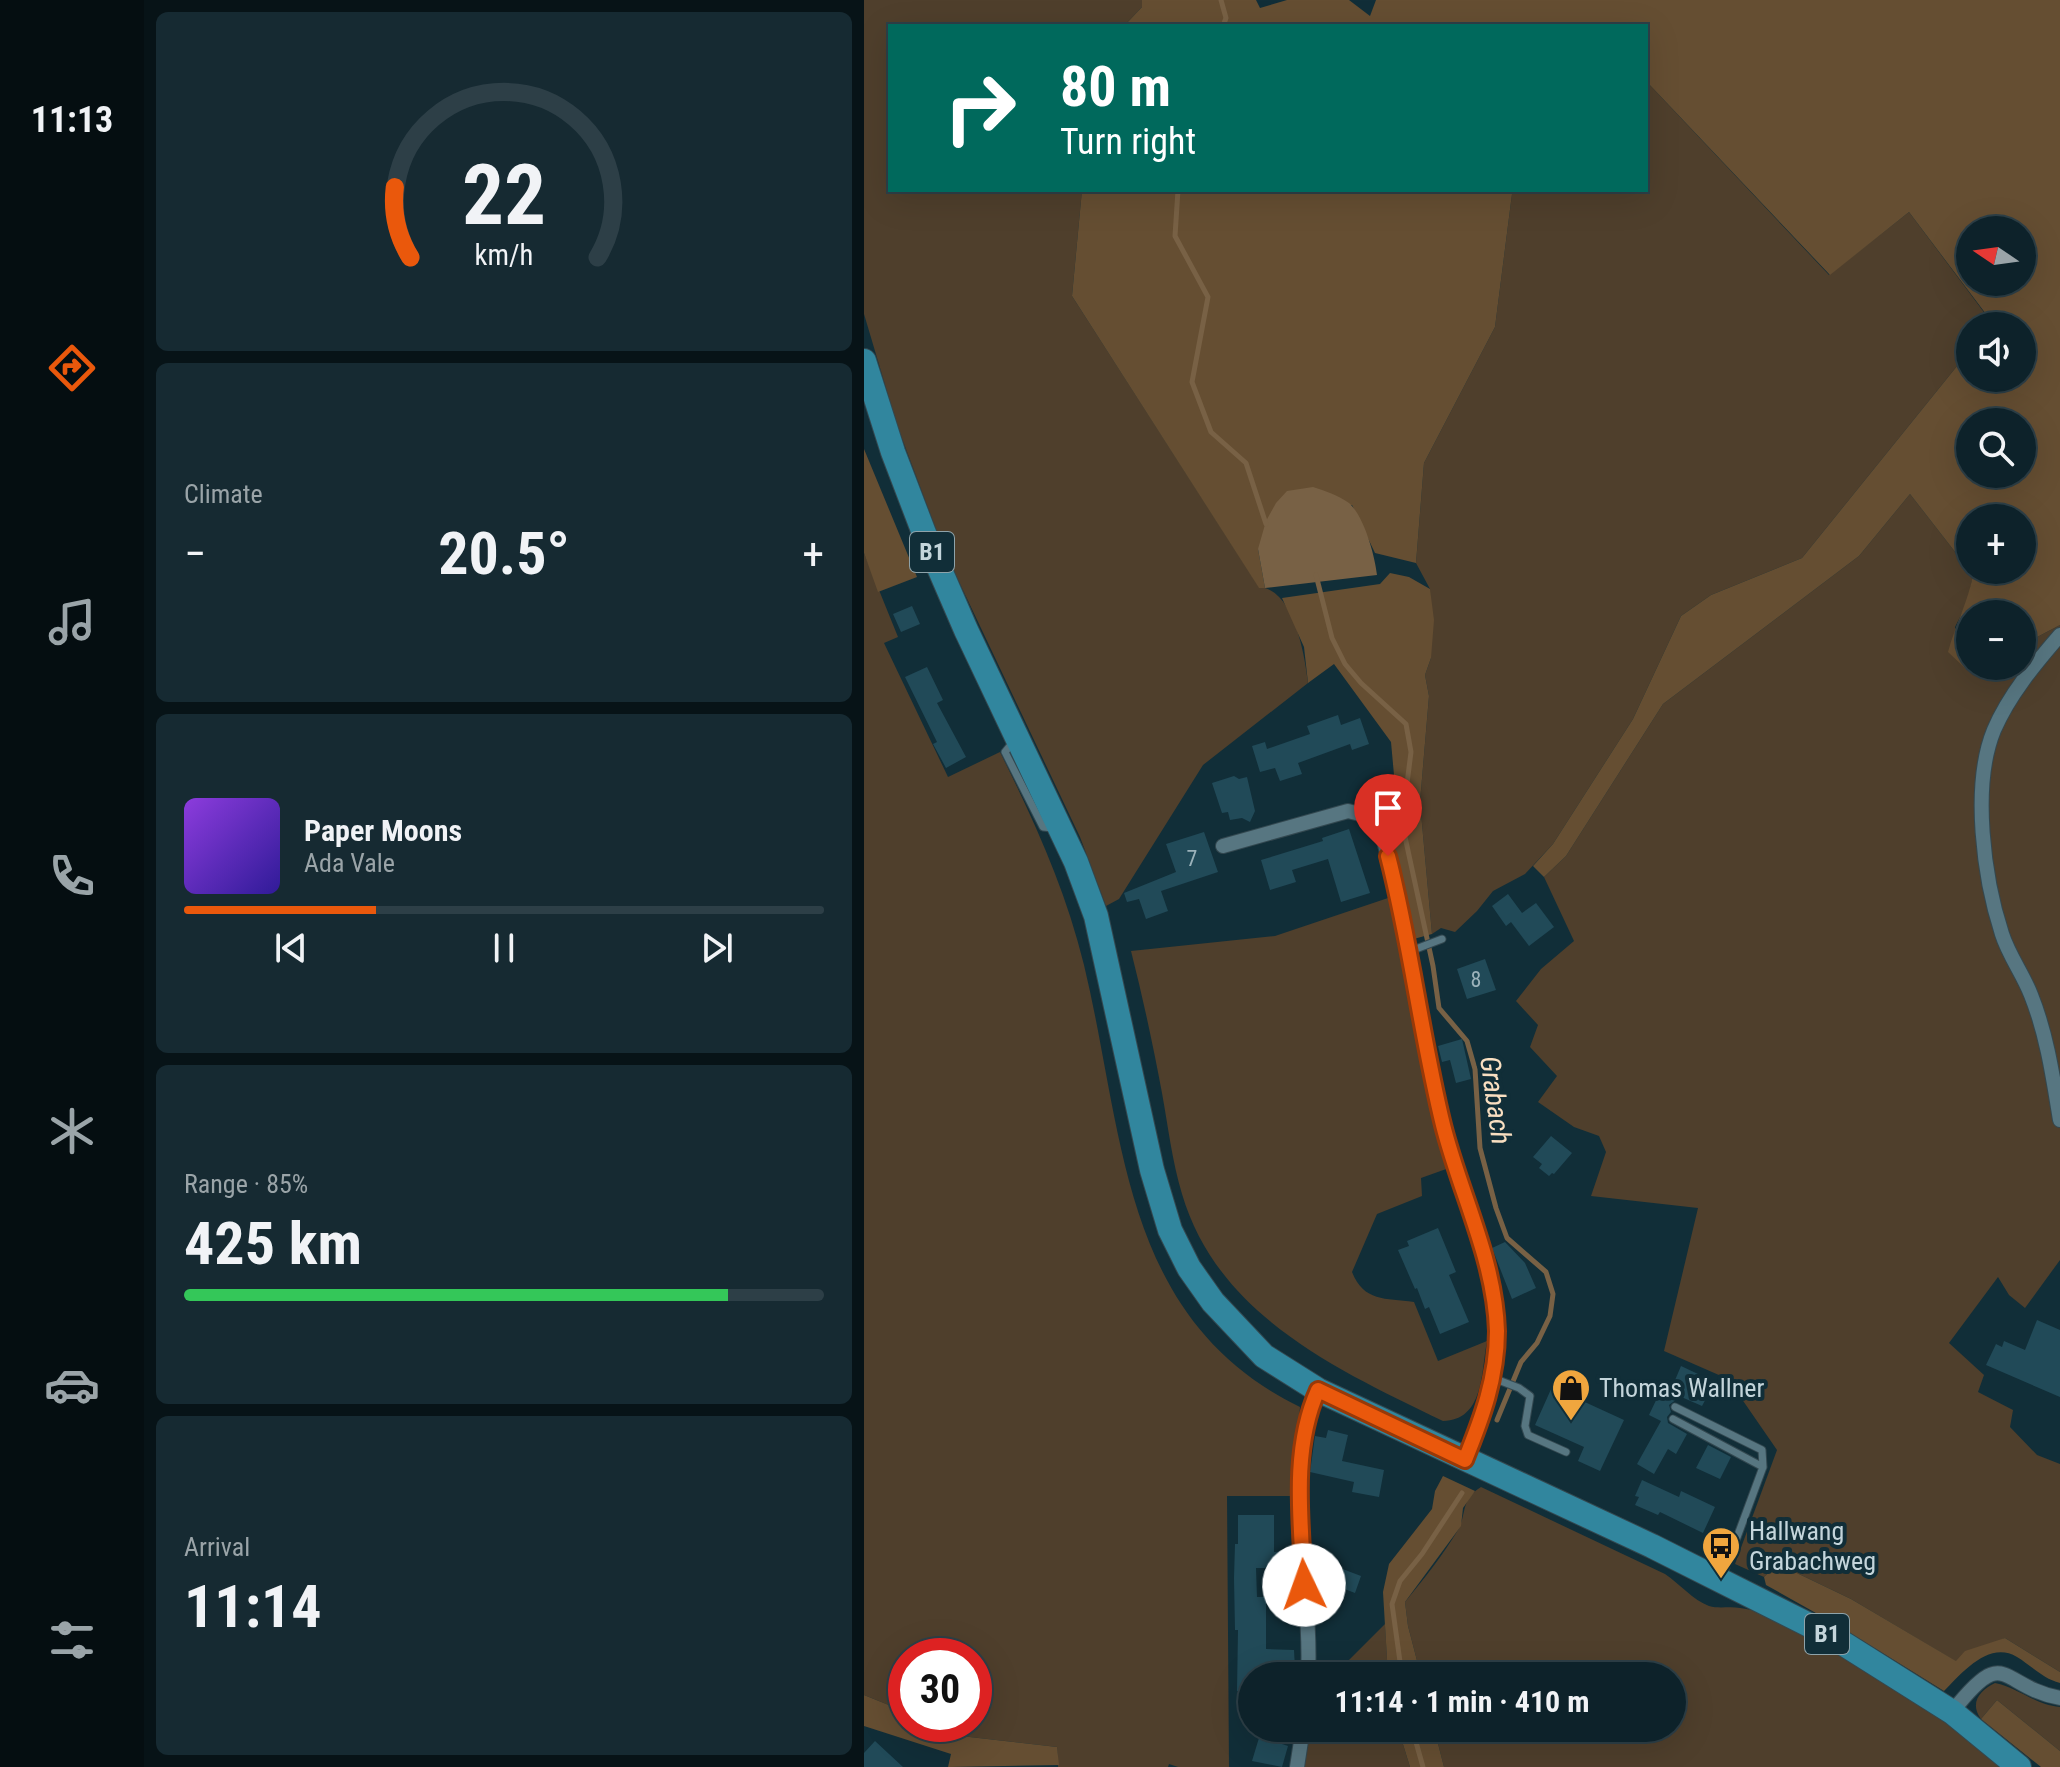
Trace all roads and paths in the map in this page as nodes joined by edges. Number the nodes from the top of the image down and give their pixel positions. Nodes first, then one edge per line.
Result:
1 (864, 361) edge
2 (2060, 635) edge
3 (1223, 846) dead end
4 (1438, 940) dead end
5 (1414, 950) junction
6 (2060, 1120) edge
7 (1498, 1380) junction
8 (1318, 1390) junction
9 (1675, 1407) dead end
10 (1673, 1419) dead end
11 (1566, 1452) dead end
12 (1465, 1460) junction
13 (1763, 1467) junction
14 (1721, 1580) junction
15 (1307, 1662) edge
16 (2060, 1698) edge
17 (1952, 1712) junction
18 (1301, 1742) edge
19 (1297, 1767) edge
20 (2019, 1767) edge

1 - 8 main road, B1
2 - 6 street
3 - 5 street
4 - 5 lane
5 - 7 street
7 - 11 lane
7 - 12 street
8 - 12 main road, B1
8 - 15 street
9 - 13 lane
10 - 13 lane
12 - 14 main road, B1
13 - 14 lane
14 - 17 main road, B1
16 - 17 street
17 - 20 main road, B1
18 - 19 street

